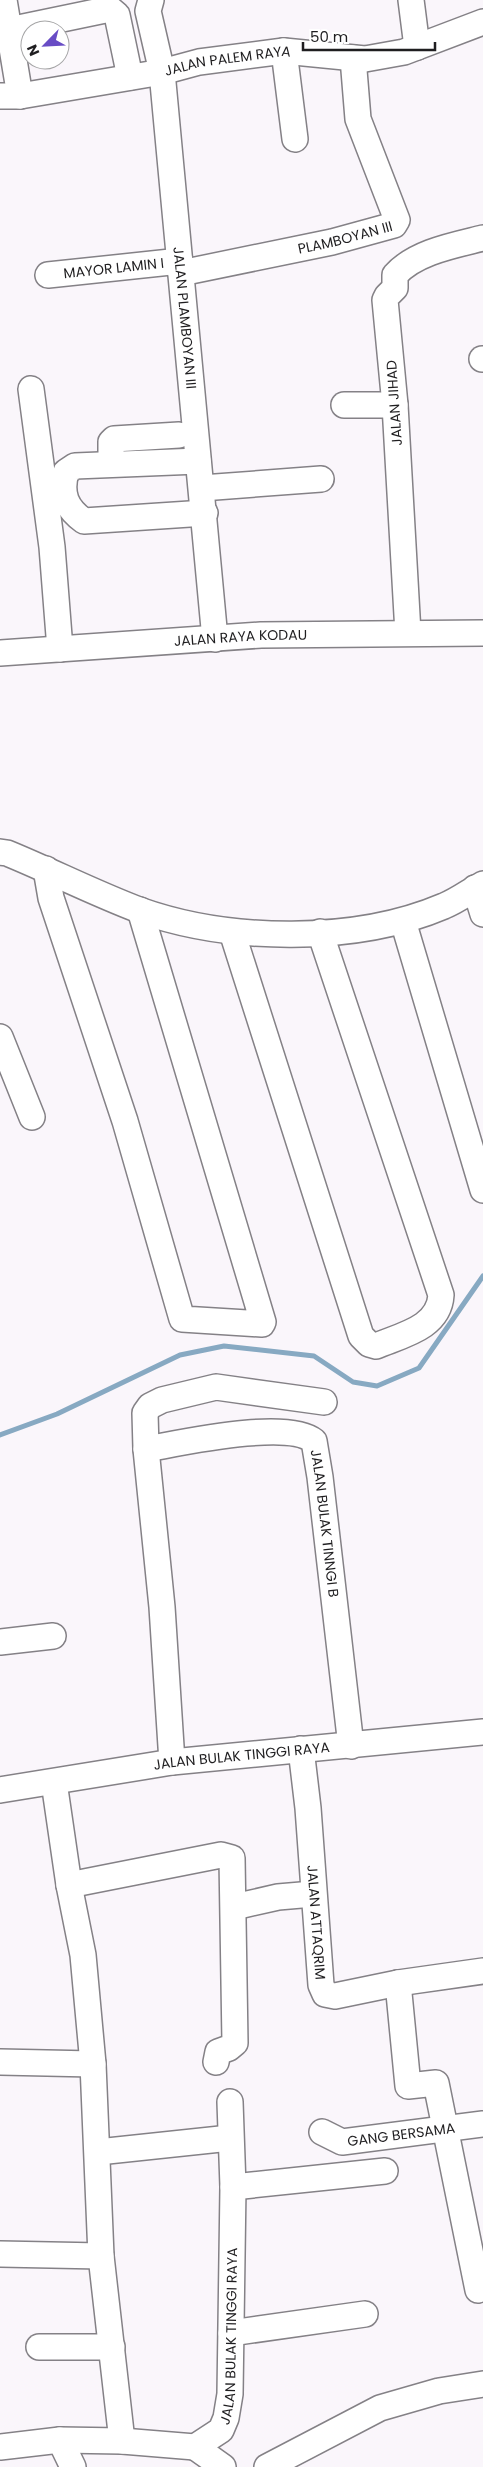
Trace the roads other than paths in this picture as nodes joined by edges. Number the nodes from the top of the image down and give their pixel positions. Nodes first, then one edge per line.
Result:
1 (4, 0) edge
2 (151, 0) edge
3 (411, 0) edge
4 (483, 22) edge
5 (9, 30) junction
6 (417, 47) junction
7 (284, 51) junction
8 (353, 58) junction
9 (162, 72) junction
10 (130, 77) junction
11 (10, 96) edge
12 (295, 138) dead end
13 (483, 238) edge
14 (180, 267) junction
15 (48, 276) dead end
16 (31, 388) dead end
17 (395, 404) junction
18 (344, 405) dead end
19 (179, 435) dead end
20 (198, 461) junction
21 (111, 464) junction
22 (321, 479) dead end
23 (202, 488) junction
24 (205, 513) junction
25 (408, 633) junction
26 (483, 634) edge
27 (216, 639) junction
28 (60, 649) junction
29 (0, 653) edge
30 (0, 852) edge
31 (46, 869) junction
32 (479, 886) edge
33 (140, 910) junction
34 (483, 914) edge
35 (403, 921) junction
36 (232, 932) junction
37 (320, 932) junction
38 (0, 1037) edge
39 (32, 1117) dead end
40 (483, 1190) edge
41 (324, 1402) dead end
42 (146, 1449) junction
43 (53, 1636) dead end
44 (0, 1642) edge
45 (483, 1732) edge
46 (351, 1746) junction
47 (301, 1749) junction
48 (172, 1762) junction
49 (54, 1782) junction
50 (0, 1790) edge
51 (69, 1885) junction
52 (313, 1894) junction
53 (234, 1907) junction
54 (483, 1971) edge
55 (398, 1983) junction
56 (0, 2062) edge
57 (216, 2062) dead end
58 (93, 2064) junction
59 (230, 2102) dead end
60 (483, 2124) edge
61 (445, 2128) junction
62 (322, 2132) dead end
63 (230, 2138) junction
64 (98, 2152) junction
65 (385, 2171) dead end
66 (233, 2187) junction
67 (0, 2254) edge
68 (101, 2256) junction
69 (478, 2290) dead end
70 (365, 2314) dead end
71 (230, 2333) junction
72 (112, 2347) junction
73 (39, 2348) dead end
74 (483, 2384) edge
75 (52, 2440) junction
76 (122, 2441) junction
77 (0, 2447) edge
78 (181, 2453) edge
79 (56, 2467) edge
80 (73, 2467) edge
81 (223, 2467) edge
82 (267, 2467) edge

1 - 5 street
2 - 9 street, JALAN PLAMBOYAN III
3 - 6 street
4 - 6 street, JALAN PALEM RAYA
5 - 10 street
5 - 11 street
6 - 8 street, JALAN PALEM RAYA
7 - 8 street, JALAN PALEM RAYA
7 - 9 street, JALAN PALEM RAYA
7 - 12 street
8 - 14 street, PLAMBOYAN III
9 - 10 street, JALAN PALEM RAYA
9 - 14 street, JALAN PLAMBOYAN III
10 - 11 street, JALAN PALEM RAYA
13 - 17 street, JALAN JIHAD
14 - 15 street, MAYOR LAMIN I
14 - 20 street, JALAN PLAMBOYAN III
16 - 28 street
17 - 18 street
17 - 25 street, JALAN JIHAD
19 - 21 street
20 - 21 street
20 - 23 street, JALAN PLAMBOYAN III
21 - 24 street
22 - 23 street
23 - 24 street, JALAN PLAMBOYAN III
24 - 27 street, JALAN PLAMBOYAN III
25 - 26 street, JALAN RAYA KODAU
25 - 27 street, JALAN RAYA KODAU
27 - 28 street, JALAN RAYA KODAU
28 - 29 street, JALAN RAYA KODAU
30 - 31 street
31 - 33 street
31 - 33 street
32 - 34 street
32 - 35 street
33 - 36 street
35 - 37 street
35 - 40 street
36 - 37 street
36 - 37 street
38 - 39 street
41 - 42 street
42 - 46 street, JALAN BULAK TINNGI B
42 - 48 street
43 - 44 street
45 - 46 street, JALAN BULAK TINGGI RAYA
46 - 47 street, JALAN BULAK TINGGI RAYA
47 - 48 street, JALAN BULAK TINGGI RAYA
47 - 52 street, JALAN ATTAQRIM
48 - 49 street, JALAN BULAK TINGGI RAYA
49 - 50 street, JALAN BULAK TINGGI RAYA
49 - 51 street
51 - 53 street
51 - 58 street
52 - 53 street
52 - 55 street, JALAN ATTAQRIM
53 - 57 street
54 - 55 street, JALAN ATTAQRIM
55 - 61 street
56 - 58 street
58 - 64 street
59 - 63 street, JALAN BULAK TINGGI RAYA
60 - 61 street, GANG BERSAMA
61 - 62 street, GANG BERSAMA
61 - 69 street
63 - 64 street
63 - 66 street, JALAN BULAK TINGGI RAYA
64 - 68 street
65 - 66 street
66 - 71 street, JALAN BULAK TINGGI RAYA
67 - 68 street
68 - 72 street
70 - 71 street
71 - 78 street, JALAN BULAK TINGGI RAYA
72 - 73 street
72 - 76 street
74 - 82 street
75 - 76 street
75 - 77 street
75 - 79 street
75 - 80 street
76 - 78 street
78 - 81 street

